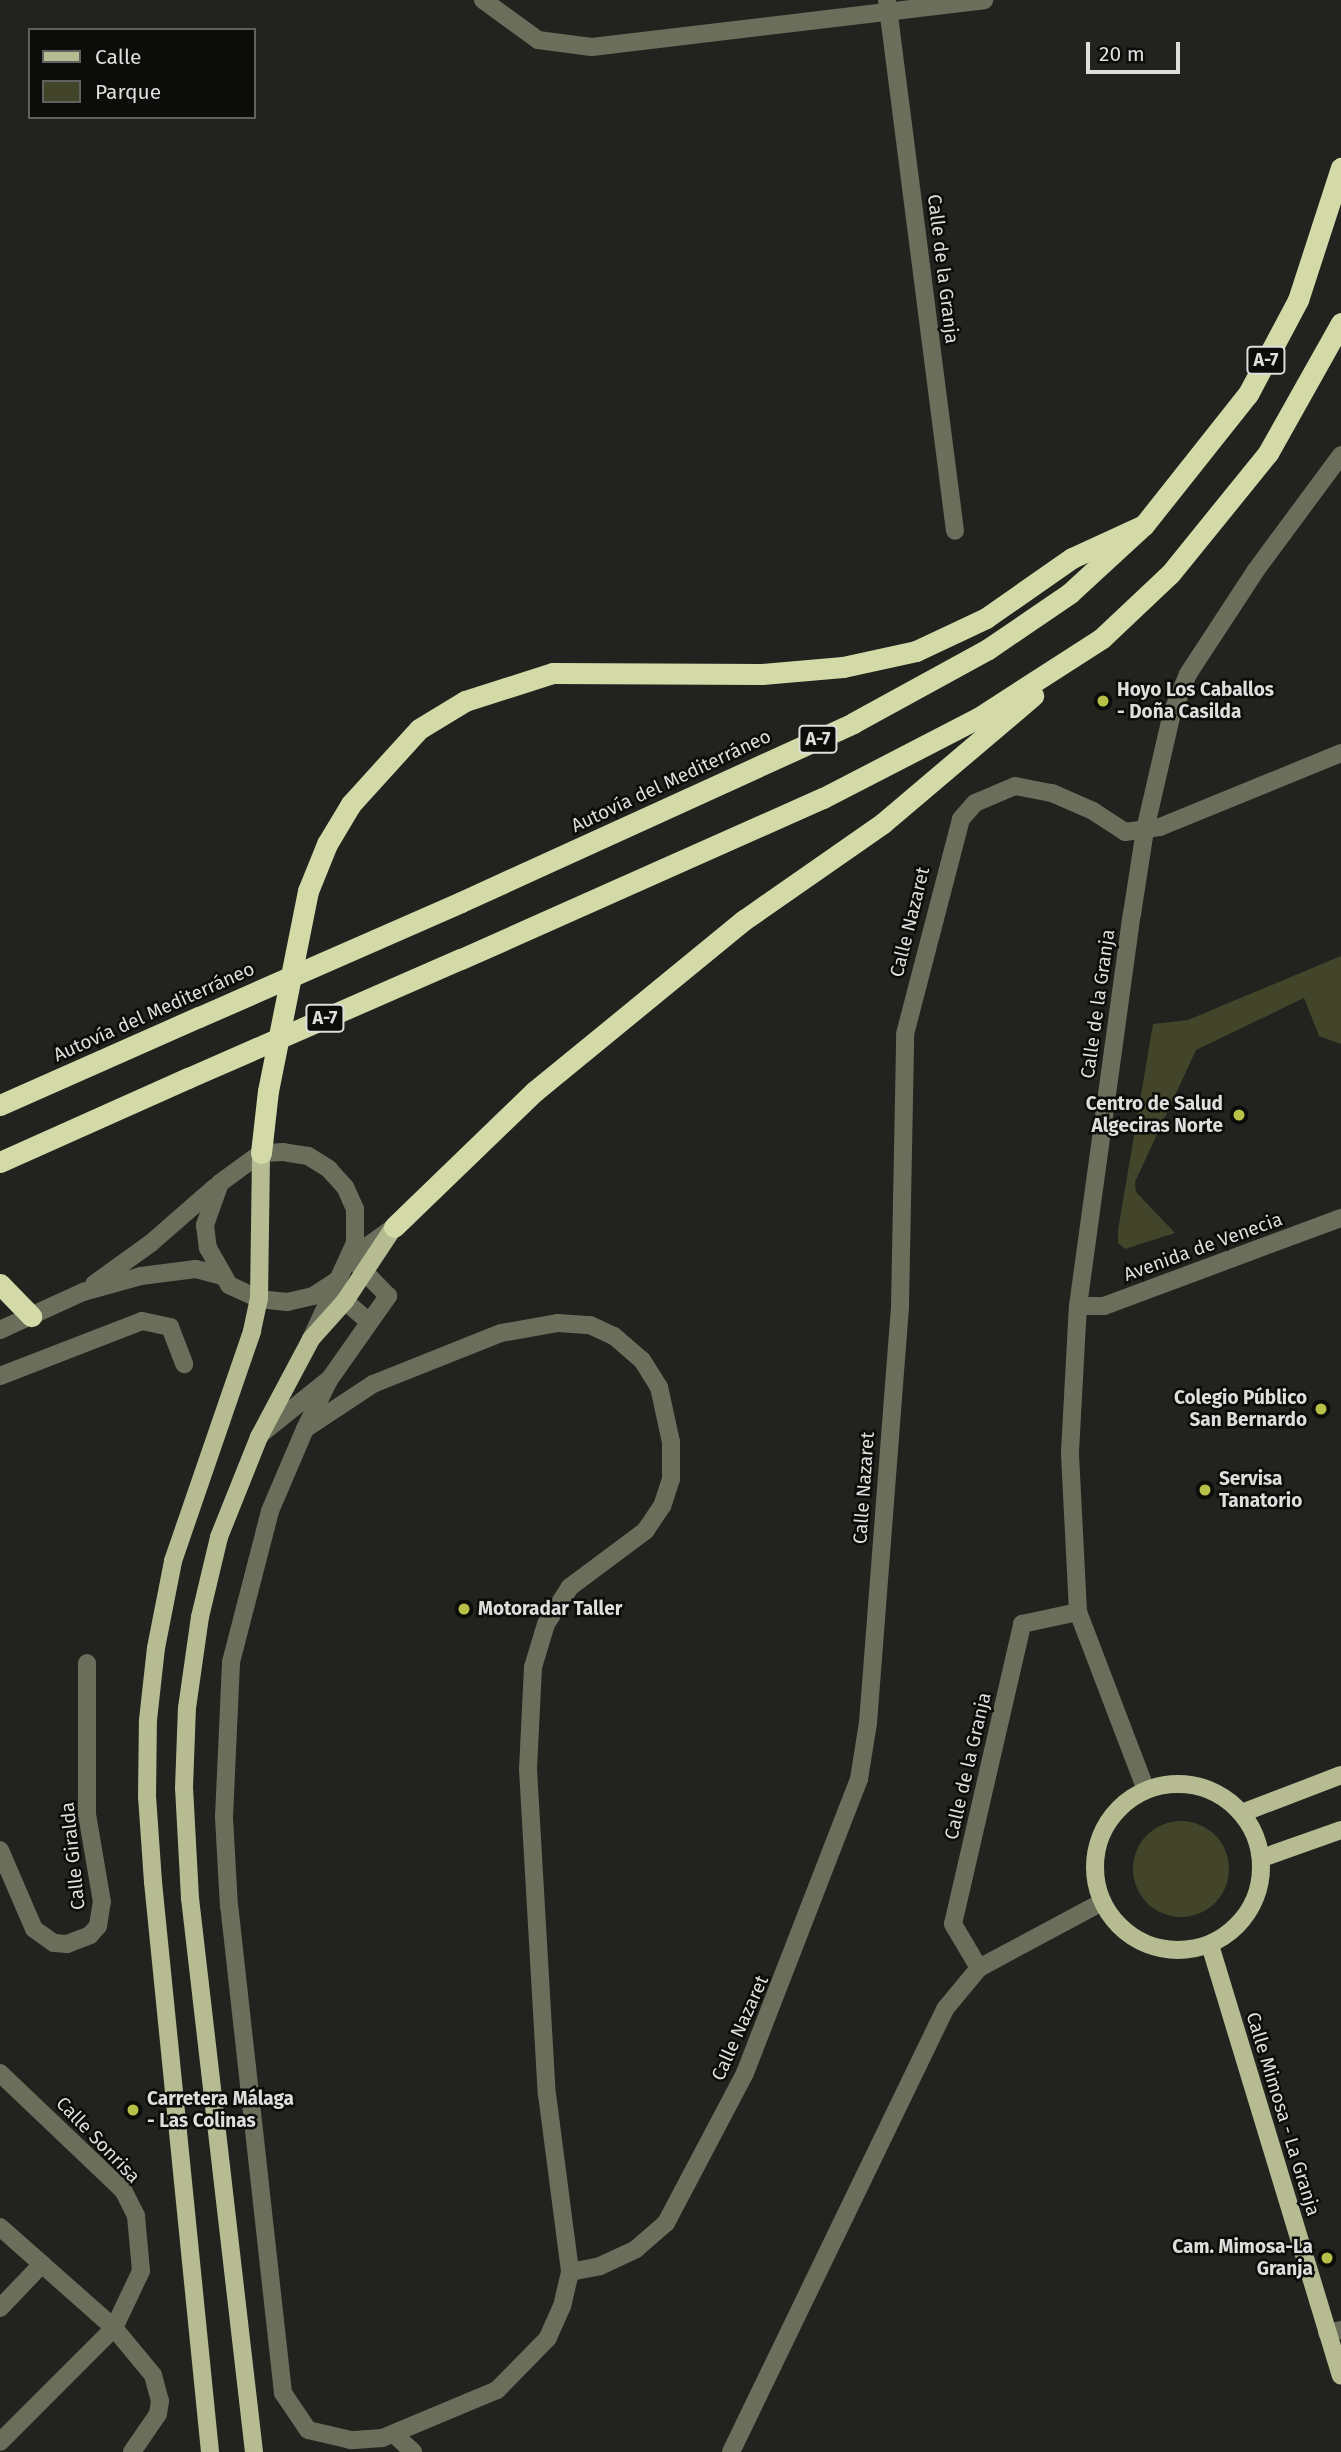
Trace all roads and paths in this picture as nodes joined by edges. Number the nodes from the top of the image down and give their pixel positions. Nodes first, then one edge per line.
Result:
1 (483, 0) edge
2 (984, 0) edge
3 (888, 6) edge
4 (1341, 168) edge
5 (1341, 323) edge
6 (1341, 455) edge
7 (1144, 525) junction
8 (955, 531) dead end
9 (1102, 638) junction
10 (1341, 753) edge
11 (1145, 830) junction
12 (0, 1105) edge
13 (261, 1153) junction
14 (0, 1162) edge
15 (220, 1183) junction
16 (1341, 1218) edge
17 (394, 1227) junction
18 (351, 1258) junction
19 (365, 1272) junction
20 (222, 1276) junction
21 (336, 1281) junction
22 (0, 1284) edge
23 (83, 1292) junction
24 (259, 1300) junction
25 (345, 1301) junction
26 (1078, 1306) junction
27 (32, 1316) junction
28 (368, 1321) junction
29 (0, 1330) edge
30 (311, 1339) junction
31 (184, 1364) dead end
32 (0, 1376) edge
33 (329, 1380) junction
34 (305, 1429) junction
35 (259, 1437) junction
36 (1078, 1612) junction
37 (87, 1662) dead end
38 (1341, 1774) edge
39 (1146, 1790) junction
40 (1242, 1813) junction
41 (1341, 1830) edge
42 (0, 1850) edge
43 (1262, 1858) junction
44 (1102, 1902) junction
45 (1210, 1945) junction
46 (979, 1968) junction
47 (0, 2073) edge
48 (0, 2227) edge
49 (43, 2264) junction
50 (570, 2272) junction
51 (0, 2308) edge
52 (114, 2328) junction
53 (1334, 2331) edge
54 (1341, 2375) edge
55 (0, 2442) edge
56 (385, 2442) edge
57 (132, 2452) edge
58 (209, 2452) edge
59 (254, 2452) edge
60 (413, 2452) edge
61 (731, 2452) edge

1 - 3 street
2 - 3 street
3 - 8 street, Calle de la Granja
4 - 7 highway, Autovía del Mediterráneo / A-7
5 - 9 highway, A-7
6 - 11 street, Calle de la Granja
7 - 12 highway, Autovía del Mediterráneo / A-7, bridge
7 - 13 highway
9 - 14 highway, A-7, bridge
9 - 17 highway
10 - 11 street
11 - 26 street, Calle de la Granja
11 - 50 street, Calle Nazaret
13 - 15 street
13 - 18 street
13 - 24 main road
15 - 20 street
15 - 23 street
16 - 26 street, Avenida de Venecia
17 - 18 street
17 - 19 main road
18 - 19 street
18 - 21 street
19 - 25 main road
19 - 28 street
20 - 23 street
20 - 24 street
21 - 24 street
21 - 25 street
21 - 30 street
22 - 27 highway
23 - 27 street
24 - 58 main road
25 - 28 street
25 - 30 main road
26 - 36 street, Calle de la Granja
27 - 29 street
28 - 33 street
30 - 35 main road
31 - 32 street
33 - 34 street
33 - 35 street
34 - 50 street
34 - 56 street
35 - 59 main road
36 - 39 street, Calle de la Granja
36 - 46 street, Calle de la Granja
37 - 42 street, Calle Giralda
38 - 40 main road
39 - 40 main road
39 - 44 main road
40 - 43 main road
41 - 43 main road
43 - 45 main road
44 - 45 main road
44 - 46 street
45 - 53 main road, Calle Mimosa - La Granja
46 - 61 street
47 - 52 street, Calle Sonrisa
48 - 49 street
49 - 51 street
49 - 52 street
50 - 56 street
52 - 55 street, Calle Sonrisa
52 - 57 street
53 - 54 main road, Calle Mimosa - La Granja
56 - 60 street

